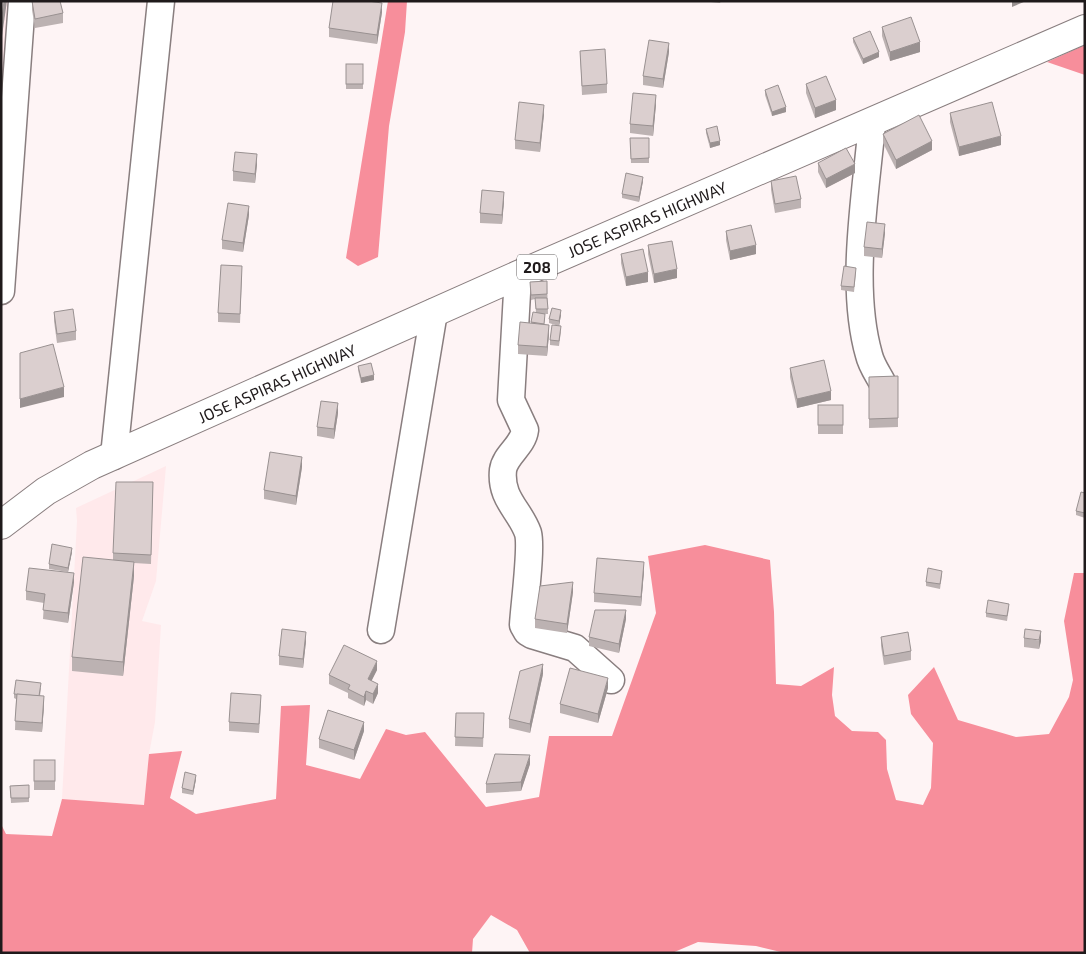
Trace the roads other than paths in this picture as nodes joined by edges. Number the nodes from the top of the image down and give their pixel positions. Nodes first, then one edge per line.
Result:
1 (22, 1) edge
2 (161, 1) edge
3 (1085, 29) edge
4 (872, 122) junction
5 (518, 275) junction
6 (1, 291) edge
7 (434, 312) junction
8 (882, 382) edge
9 (114, 456) junction
10 (1, 525) edge
11 (381, 630) dead end
12 (610, 680) edge

1 - 6 street
2 - 9 street
3 - 4 main road, JOSE ASPIRAS HIGHWAY / 208
4 - 5 main road, JOSE ASPIRAS HIGHWAY / 208
4 - 8 street
5 - 7 main road, JOSE ASPIRAS HIGHWAY / 208
5 - 12 street
7 - 9 main road, JOSE ASPIRAS HIGHWAY / 208
7 - 11 street
9 - 10 main road, JOSE ASPIRAS HIGHWAY / 208

